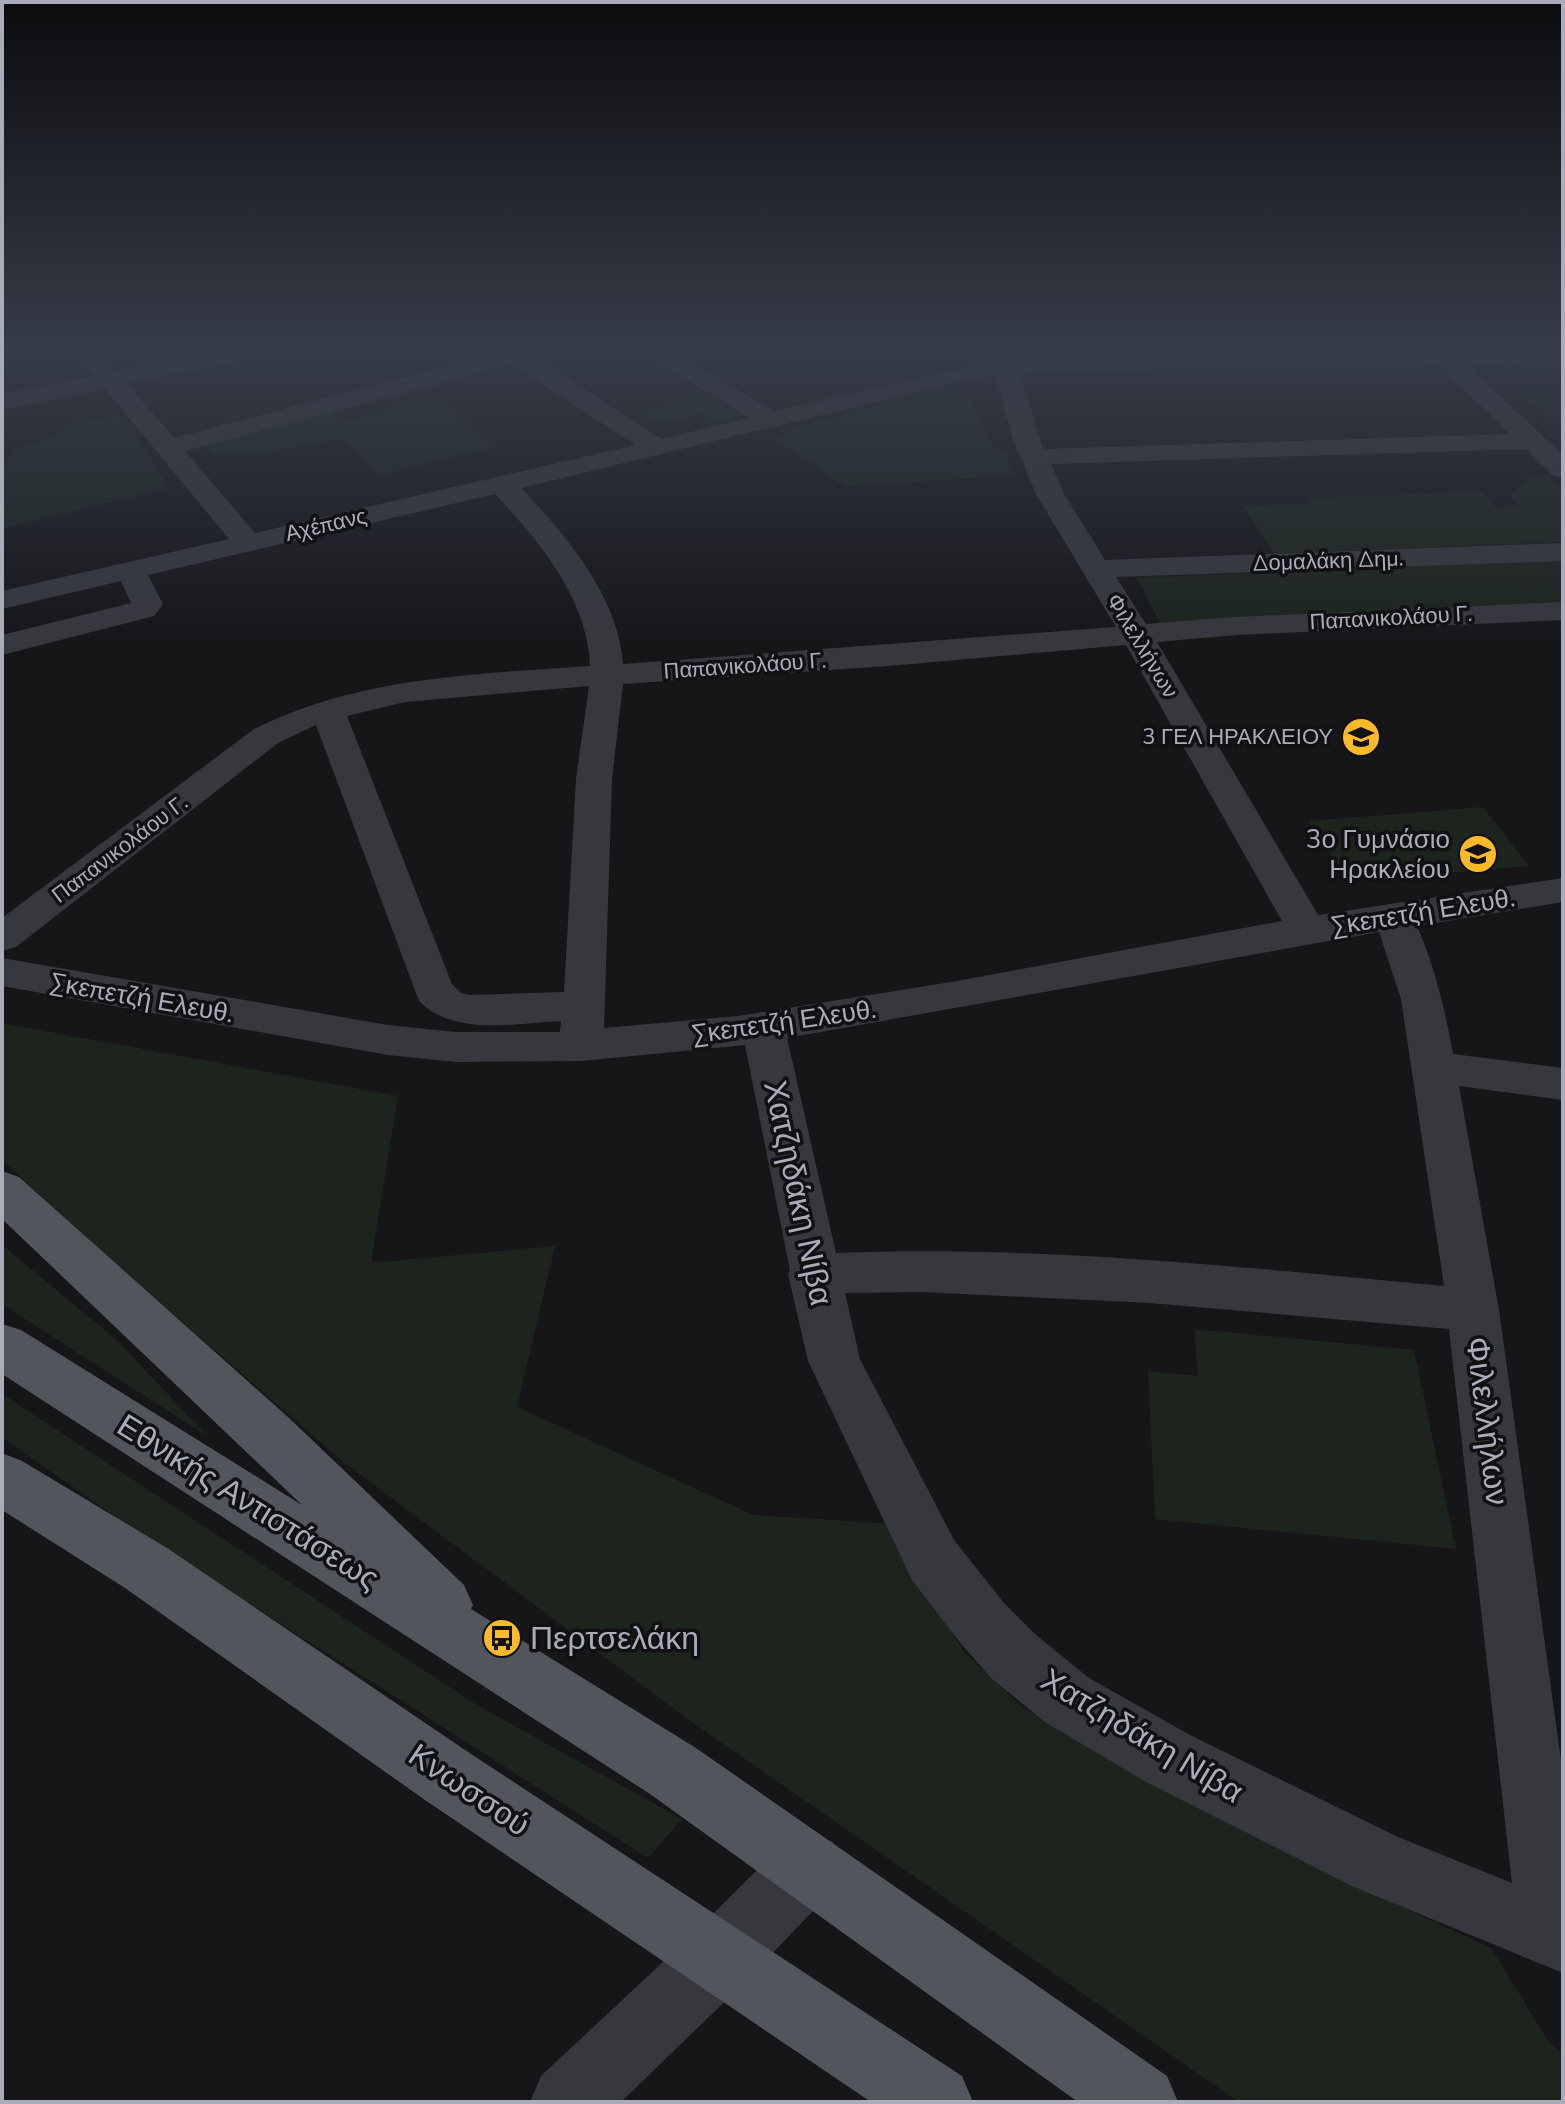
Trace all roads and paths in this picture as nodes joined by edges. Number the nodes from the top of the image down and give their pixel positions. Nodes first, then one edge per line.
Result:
1 (168, 449) edge
2 (652, 449) edge
3 (1031, 449) edge
4 (1189, 449) edge
5 (1547, 449) edge
6 (1033, 457) junction
7 (1563, 470) edge
8 (502, 485) junction
9 (247, 542) junction
10 (1563, 552) edge
11 (130, 568) junction
12 (1094, 569) junction
13 (2, 600) edge
14 (1563, 611) edge
15 (1136, 634) junction
16 (2, 645) edge
17 (606, 676) junction
18 (327, 709) junction
19 (1563, 890) edge
20 (1392, 915) junction
21 (1307, 930) junction
22 (2, 938) edge
23 (2, 972) edge
24 (583, 1026) junction
25 (763, 1026) junction
26 (1433, 1067) junction
27 (1563, 1084) edge
28 (2, 1190) edge
29 (813, 1274) junction
30 (1473, 1310) junction
31 (2, 1346) edge
32 (2, 1479) edge
33 (494, 1658) junction
34 (809, 1866) junction
35 (1559, 1936) edge
36 (720, 1957) junction
37 (567, 2102) edge
38 (936, 2102) edge
39 (1141, 2102) edge

1 - 9 street
2 - 8 street, Αχέπανς
3 - 6 street, Φιλελλήνων
4 - 6 street
5 - 7 street
6 - 12 street, Φιλελλήνων
8 - 9 street, Αχέπανς
8 - 17 street
9 - 11 street, Αχέπανς
10 - 12 street, Δομαλάκη Δημ.
11 - 13 street, Αχέπανς
11 - 16 street
12 - 15 street, Φιλελλήνων
14 - 15 street, Παπανικολάου Γ.
15 - 17 street, Παπανικολάου Γ.
15 - 21 street, Φιλελλήνων
17 - 18 street, Παπανικολάου Γ.
17 - 24 street
18 - 22 street, Παπανικολάου Γ.
18 - 24 street
19 - 20 street, Σκεπετζή Ελευθ.
20 - 21 street, Σκεπετζή Ελευθ.
20 - 26 street, Φιλελλήλων
21 - 25 street, Σκεπετζή Ελευθ.
23 - 24 street, Σκεπετζή Ελευθ.
24 - 25 street, Σκεπετζή Ελευθ.
25 - 29 street, Χατζηδάκη Νίβα
26 - 27 street
26 - 30 street, Φιλελλήλων
28 - 33 main road
29 - 30 street
29 - 35 street, Χατζηδάκη Νίβα
30 - 35 street, Φιλελλήλων
31 - 33 main road, Εθνικής Αντιστάσεως
32 - 36 main road, Κνωσσού
33 - 34 main road
34 - 36 street
34 - 39 main road
36 - 37 street
36 - 38 main road, Κνωσσού

